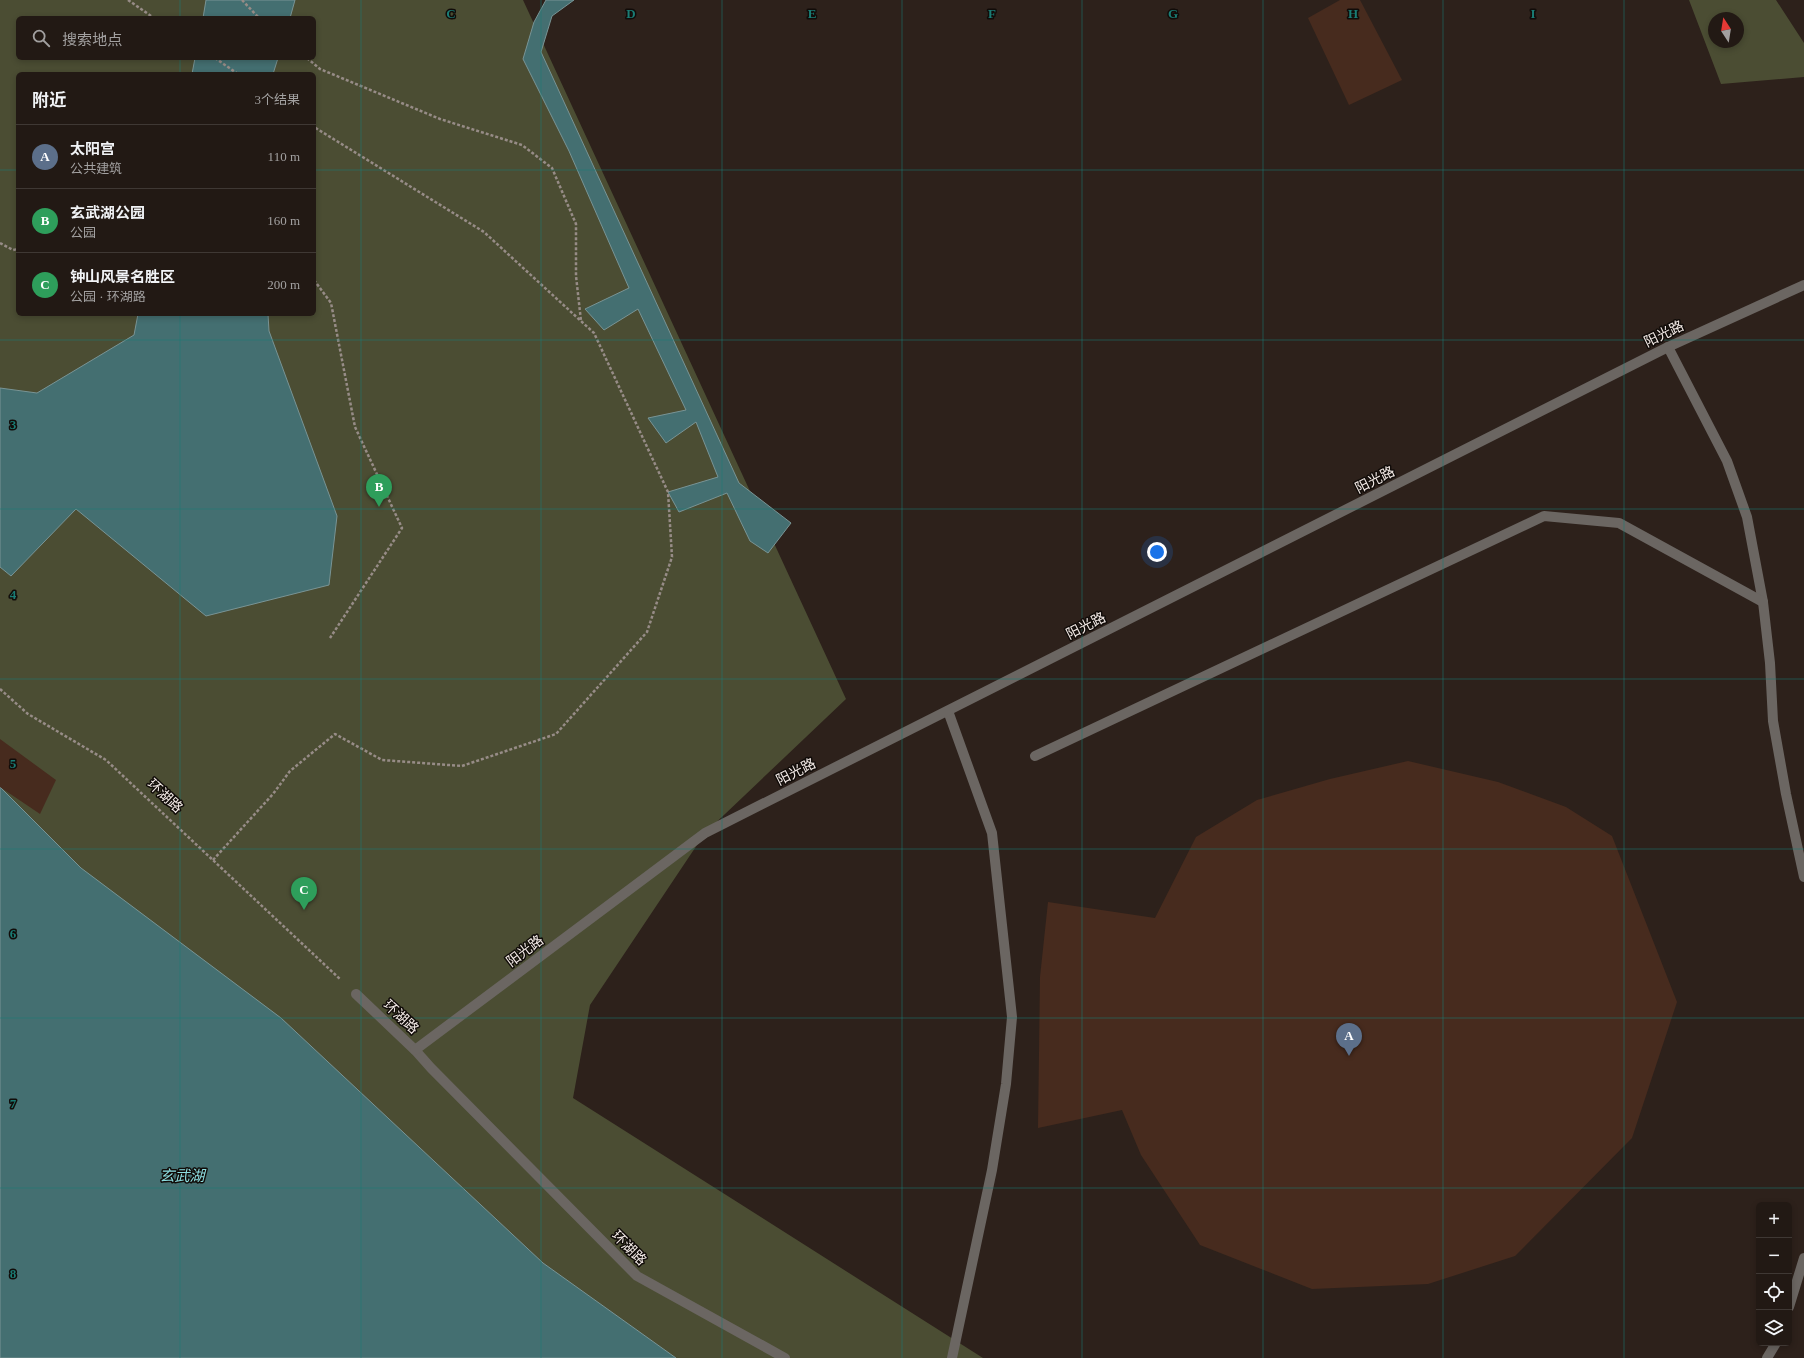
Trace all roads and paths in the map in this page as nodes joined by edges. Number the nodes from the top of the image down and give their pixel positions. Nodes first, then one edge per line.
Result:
1 (128, 0) edge
2 (242, 0) edge
3 (151, 16) edge
4 (257, 16) edge
5 (218, 60) edge
6 (309, 60) edge
7 (235, 72) edge
8 (316, 128) edge
9 (0, 243) edge
10 (16, 249) edge
11 (316, 283) edge
12 (1804, 285) edge
13 (582, 322) junction
14 (1668, 347) junction
15 (1763, 602) junction
16 (330, 638) dead end
17 (0, 689) edge
18 (948, 711) junction
19 (1035, 756) dead end
20 (213, 860) junction
21 (1804, 878) edge
22 (356, 994) joint
23 (415, 1050) junction
24 (1804, 1258) edge
25 (1792, 1297) edge
26 (1774, 1346) edge
27 (785, 1358) edge
28 (952, 1358) edge
29 (1766, 1358) edge

1 - 3 path
2 - 4 path
5 - 7 path
6 - 13 path
8 - 13 path
9 - 10 path
11 - 16 path
12 - 14 street, 阳光路
13 - 20 path
14 - 15 street
14 - 18 street, 阳光路
15 - 19 street
15 - 21 street
17 - 20 path, 环湖路
18 - 23 street, 阳光路
18 - 28 street
20 - 22 path, 环湖路
22 - 23 street, 环湖路
23 - 27 street, 环湖路
24 - 25 street
26 - 29 street

